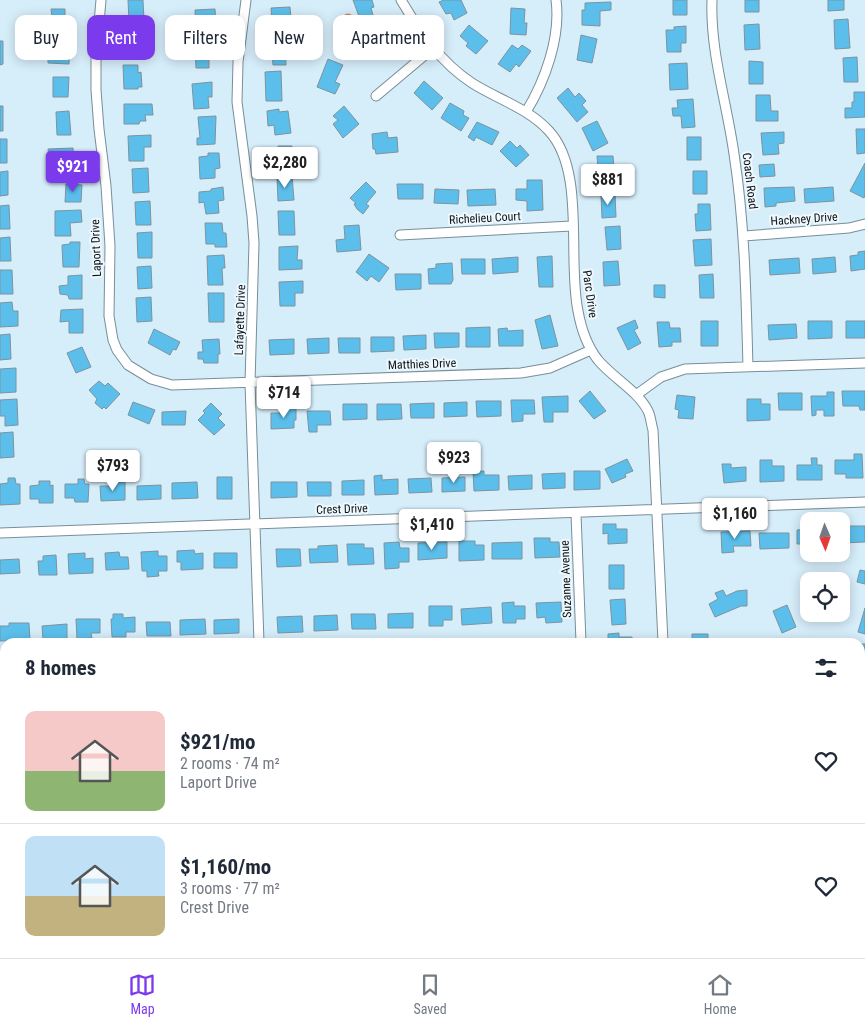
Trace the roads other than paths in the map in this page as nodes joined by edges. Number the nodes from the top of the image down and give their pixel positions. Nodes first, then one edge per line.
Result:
1 (102, 0) edge
2 (246, 0) edge
3 (401, 0) edge
4 (556, 0) edge
5 (712, 0) edge
6 (410, 15) edge
7 (418, 60) edge
8 (444, 60) edge
9 (376, 96) dead end
10 (526, 112) junction
11 (865, 224) edge
12 (572, 226) junction
13 (400, 235) dead end
14 (744, 236) junction
15 (591, 350) junction
16 (865, 363) edge
17 (748, 368) junction
18 (250, 383) junction
19 (636, 395) junction
20 (865, 502) edge
21 (657, 510) junction
22 (576, 514) junction
23 (255, 524) junction
24 (0, 532) edge
25 (259, 638) edge
26 (581, 638) edge
27 (662, 638) edge

1 - 18 street, Laport Drive
2 - 18 street, Lafayette Drive
3 - 6 street, Parc Drive
4 - 10 street
5 - 14 street, Coach Road
7 - 9 street
8 - 10 street, Parc Drive
10 - 12 street, Parc Drive
11 - 14 street, Hackney Drive
12 - 13 street, Richelieu Court
12 - 15 street, Parc Drive
14 - 17 street, Coach Road
15 - 18 street, Matthies Drive
15 - 19 street, Parc Drive
16 - 17 street
17 - 19 street
18 - 23 street, Lafayette Drive
19 - 21 street, Parc Drive
20 - 21 street, Crest Drive
21 - 22 street, Crest Drive
21 - 27 street, Parc Drive
22 - 23 street, Crest Drive
22 - 26 street, Suzanne Avenue
23 - 24 street, Crest Drive
23 - 25 street, Lafayette Drive

